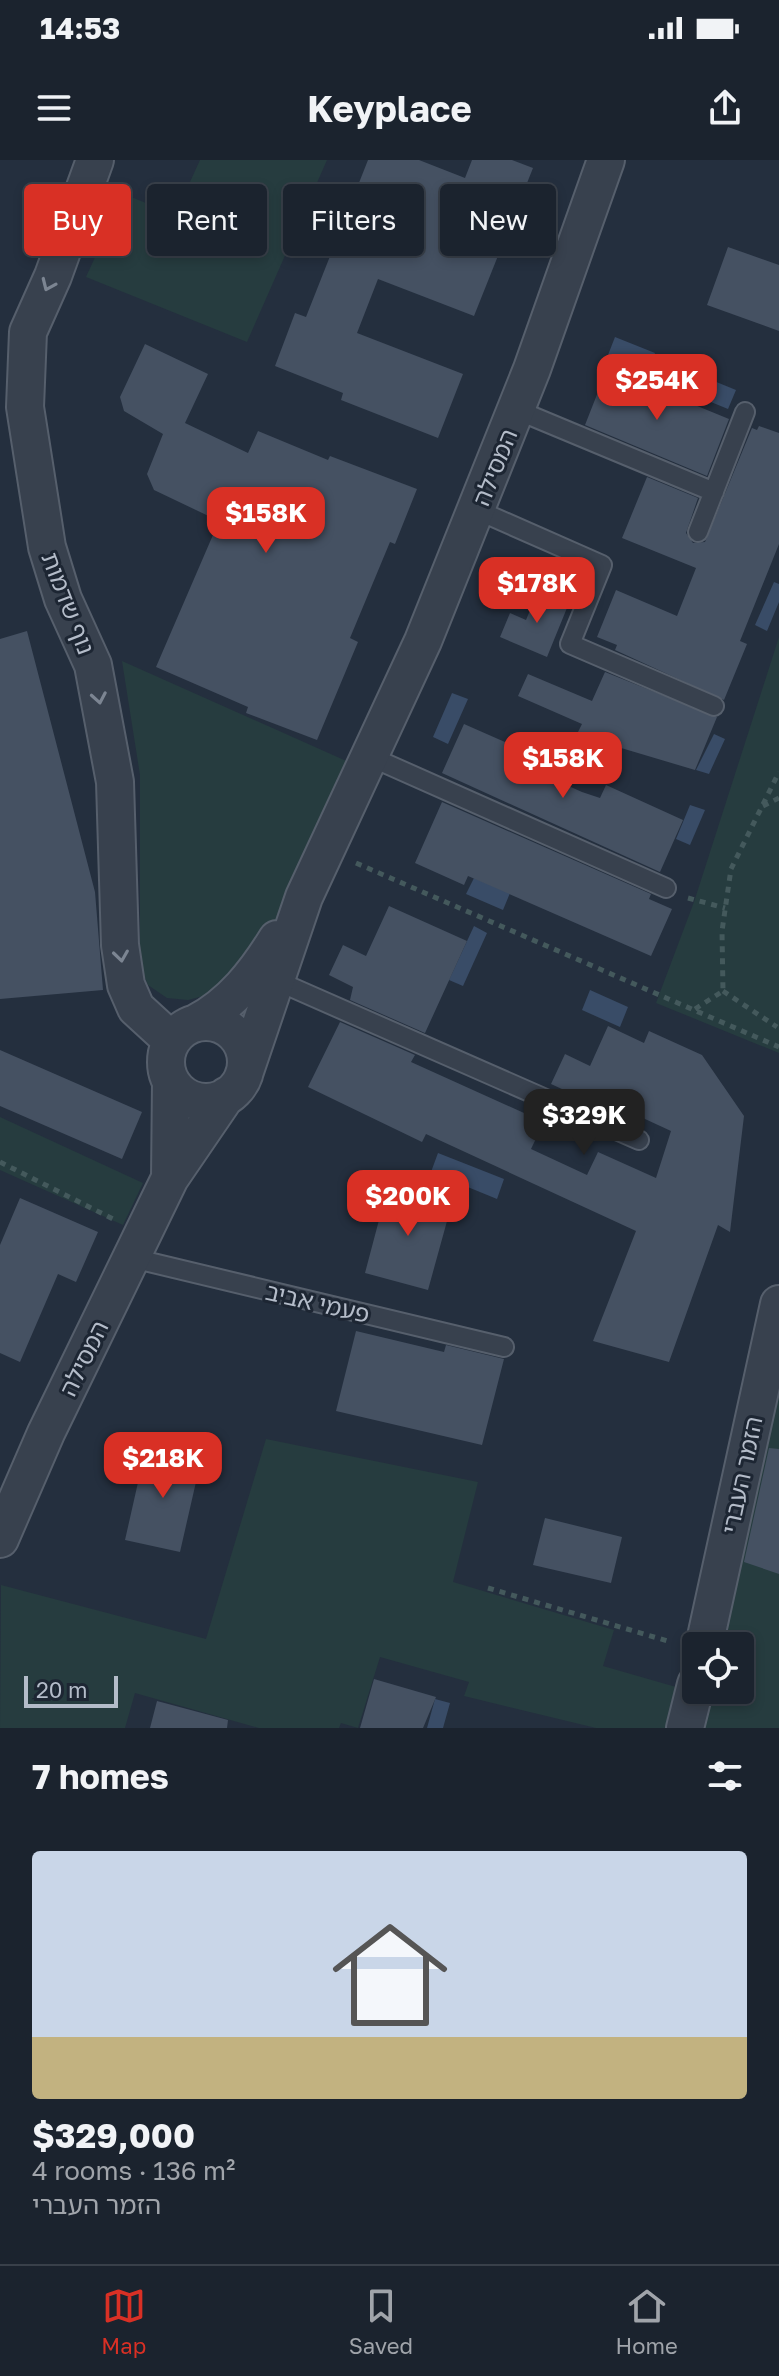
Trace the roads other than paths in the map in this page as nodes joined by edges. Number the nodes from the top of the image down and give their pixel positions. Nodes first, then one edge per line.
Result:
1 (95, 160) edge
2 (606, 160) edge
3 (14, 330) edge
4 (517, 410) junction
5 (745, 412) dead end
6 (714, 492) junction
7 (477, 510) junction
8 (698, 532) dead end
9 (714, 706) dead end
10 (371, 757) junction
11 (666, 888) road end
12 (304, 897) junction
13 (275, 980) junction
14 (184, 1032) junction
15 (171, 1082) junction
16 (234, 1086) junction
17 (639, 1140) dead end
18 (170, 1178) junction
19 (138, 1246) junction
20 (779, 1304) edge
21 (504, 1347) dead end
22 (0, 1539) edge
23 (696, 1632) edge
24 (691, 1704) edge
25 (685, 1728) edge

1 -> 3 street, נוף שדמות
2 - 4 street, המסילה
3 -> 14 street, נוף שדמות
4 - 6 lane
4 - 7 street, המסילה
5 - 6 lane
6 - 8 lane
7 - 9 lane
7 - 10 street, המסילה
10 - 11 lane
10 - 12 street, המסילה
12 - 13 street, המסילה
12 - 14 street, המסילה
13 - 16 street, המסילה
13 - 17 lane
14 - 15 street
14 - 16 street
15 - 16 street
15 - 18 street, המסילה
16 - 18 street, המסילה
18 - 19 street, המסילה
19 - 21 lane, פעמי אביב
19 - 22 street, המסילה
20 - 23 street, הזמר העברי
24 - 25 street

